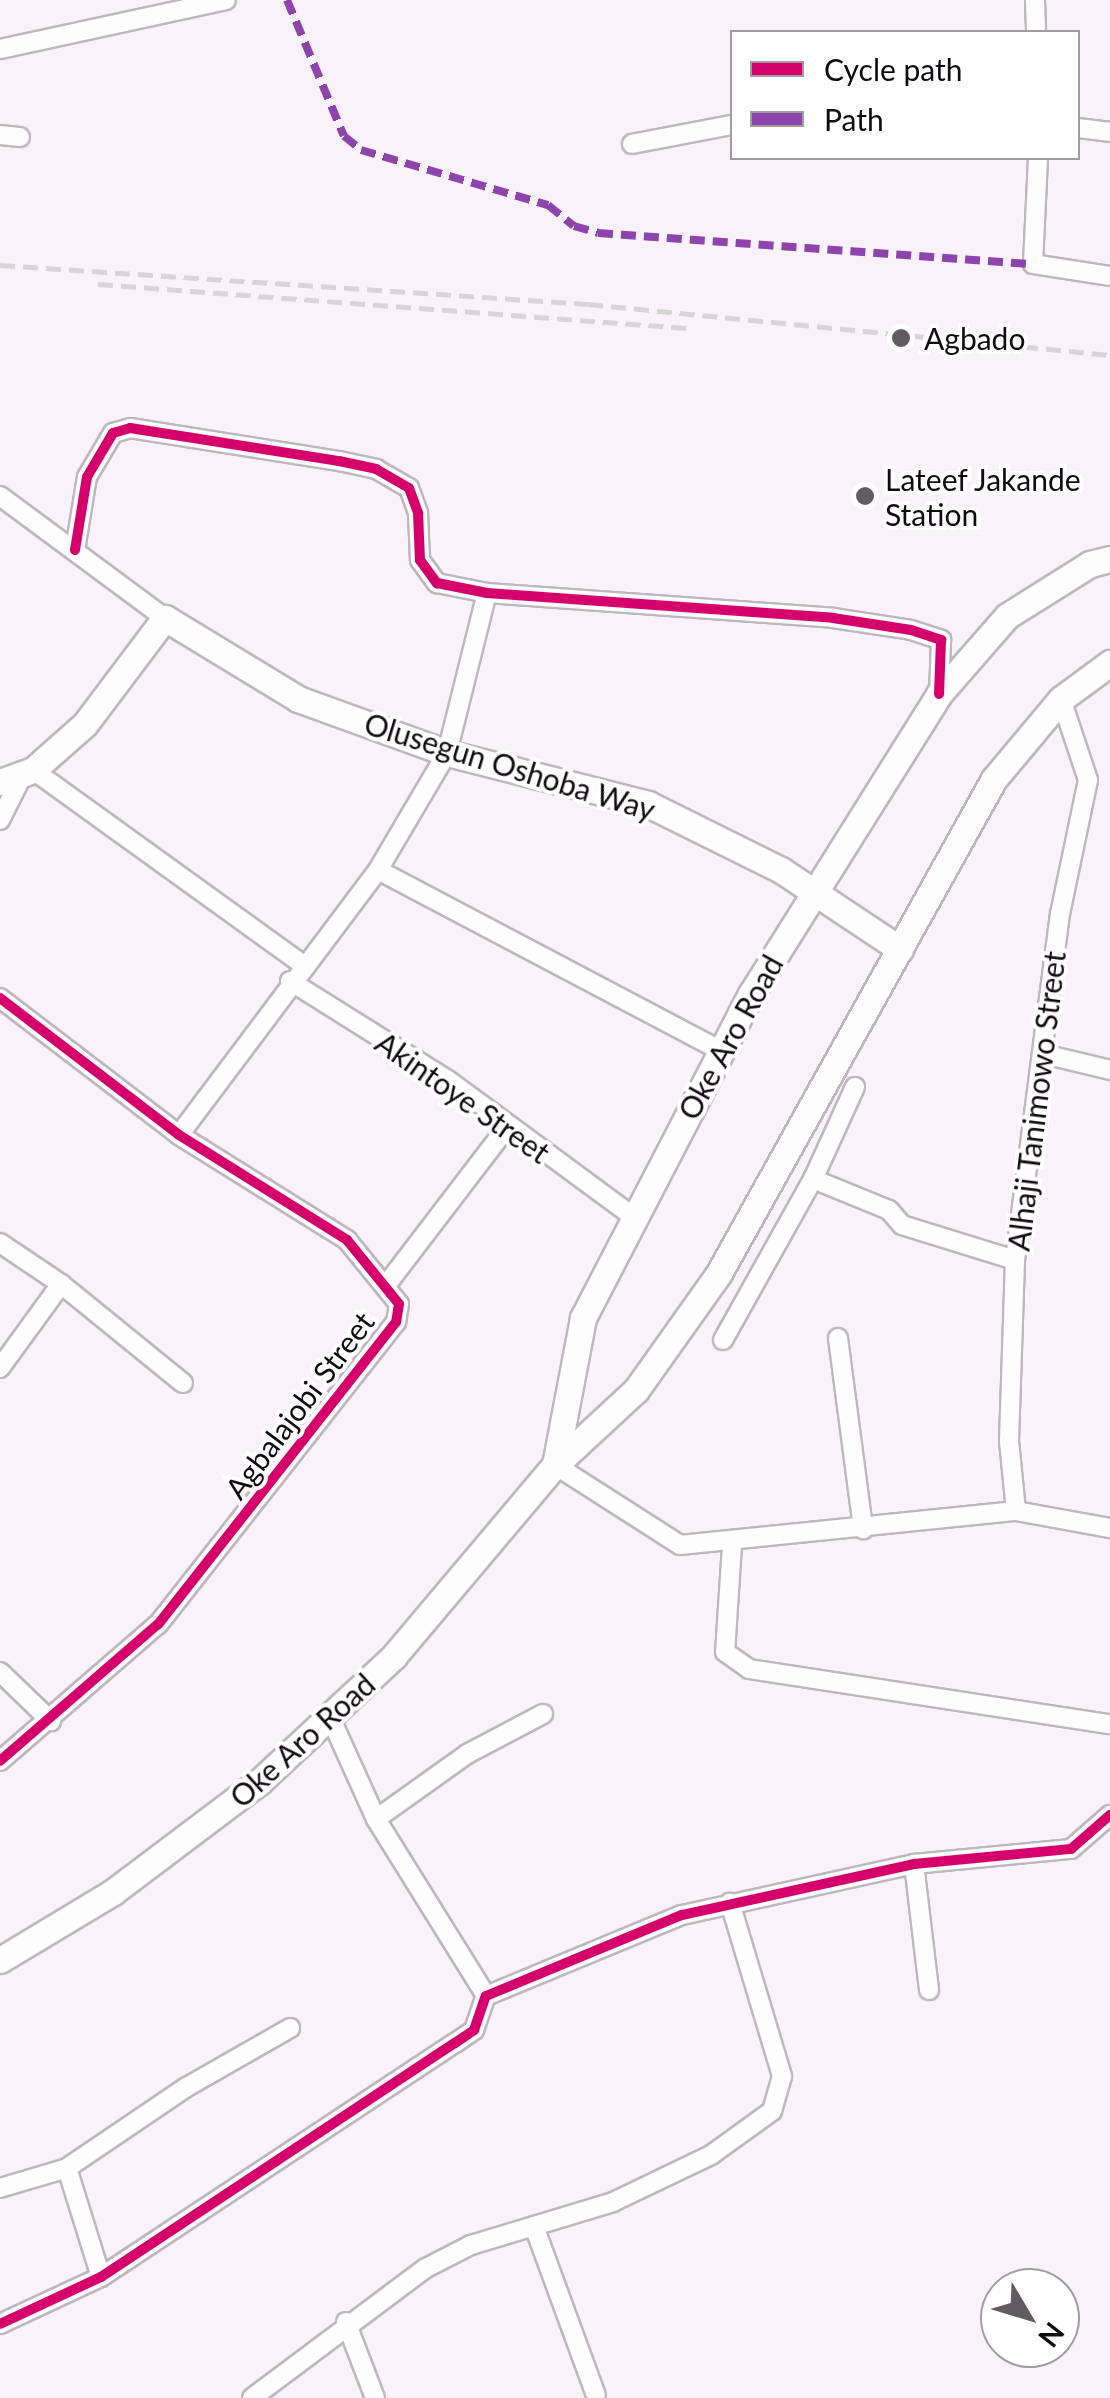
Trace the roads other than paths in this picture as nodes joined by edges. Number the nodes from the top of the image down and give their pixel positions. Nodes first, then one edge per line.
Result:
1 (226, 0) edge
2 (1035, 0) edge
3 (1036, 30) edge
4 (0, 49) edge
5 (730, 124) edge
6 (1080, 128) edge
7 (1110, 132) edge
8 (0, 135) edge
9 (20, 137) dead end
10 (632, 144) dead end
11 (1038, 160) edge
12 (1110, 276) edge
13 (0, 496) edge
14 (75, 550) junction
15 (1110, 559) edge
16 (487, 594) junction
17 (165, 618) junction
18 (1110, 663) edge
19 (939, 694) junction
20 (1061, 699) junction
21 (447, 753) junction
22 (19, 775) edge
23 (0, 820) edge
24 (378, 870) junction
25 (814, 892) junction
26 (900, 949) junction
27 (303, 965) junction
28 (290, 981) junction
29 (0, 998) edge
30 (719, 1050) junction
31 (1044, 1054) junction
32 (1110, 1070) edge
33 (855, 1087) dead end
34 (507, 1127) junction
35 (179, 1135) junction
36 (813, 1179) junction
37 (634, 1218) junction
38 (0, 1244) edge
39 (1015, 1260) junction
40 (61, 1284) junction
41 (387, 1284) junction
42 (838, 1338) dead end
43 (723, 1340) dead end
44 (0, 1368) edge
45 (183, 1384) dead end
46 (556, 1465) junction
47 (1016, 1511) junction
48 (1110, 1528) edge
49 (862, 1529) junction
50 (732, 1544) junction
51 (0, 1672) edge
52 (542, 1714) dead end
53 (330, 1718) junction
54 (51, 1721) junction
55 (1110, 1724) edge
56 (0, 1761) edge
57 (1110, 1815) edge
58 (376, 1819) junction
59 (914, 1864) junction
60 (730, 1903) junction
61 (0, 1960) edge
62 (929, 1990) dead end
63 (486, 1996) junction
64 (290, 2028) dead end
65 (67, 2168) junction
66 (0, 2188) edge
67 (534, 2226) junction
68 (101, 2277) junction
69 (346, 2322) junction
70 (0, 2324) edge
71 (596, 2396) dead end
72 (252, 2398) edge
73 (376, 2398) edge

1 - 4 street
2 - 3 street
5 - 10 street
6 - 7 street
8 - 9 street
11 - 12 street
13 - 14 street
14 - 16 street
14 - 17 street
15 - 19 main road, Oke Aro Road
16 - 19 street
16 - 21 street
17 - 21 main road, Olusegun Oshoba Way
17 - 22 main road
18 - 20 main road, Oke Aro Road
19 - 25 main road, Oke Aro Road
20 - 26 main road, Oke Aro Road
20 - 31 street, Alhaji Tanimowo Street
21 - 24 street
21 - 25 main road, Olusegun Oshoba Way
22 - 23 street
22 - 27 street
24 - 27 street
24 - 30 street
25 - 26 main road, Olusegun Oshoba Way
25 - 30 main road, Oke Aro Road
26 - 46 main road, Oke Aro Road
27 - 28 street
28 - 34 street, Akintoye Street
28 - 35 street
29 - 35 street, Agbalajobi Street
30 - 37 main road, Oke Aro Road
31 - 32 street
31 - 39 street, Alhaji Tanimowo Street
33 - 36 street
34 - 37 street, Akintoye Street
34 - 41 street
35 - 41 street, Agbalajobi Street
36 - 39 street
36 - 43 street
37 - 46 main road, Oke Aro Road
38 - 40 street
39 - 47 street, Alhaji Tanimowo Street
40 - 44 street
40 - 45 street
41 - 54 street, Agbalajobi Street
42 - 49 street
46 - 50 street
46 - 53 main road, Oke Aro Road
47 - 48 street
47 - 49 street
49 - 50 street
50 - 55 street
51 - 54 street
52 - 58 street
53 - 58 street
53 - 61 main road, Oke Aro Road
54 - 56 street, Agbalajobi Street
57 - 59 street
58 - 63 street
59 - 60 street
59 - 62 street
60 - 63 street
60 - 67 street
63 - 68 street
64 - 65 street
65 - 66 street
65 - 68 street
67 - 69 street
67 - 71 street
68 - 70 street
69 - 72 street
69 - 73 street

